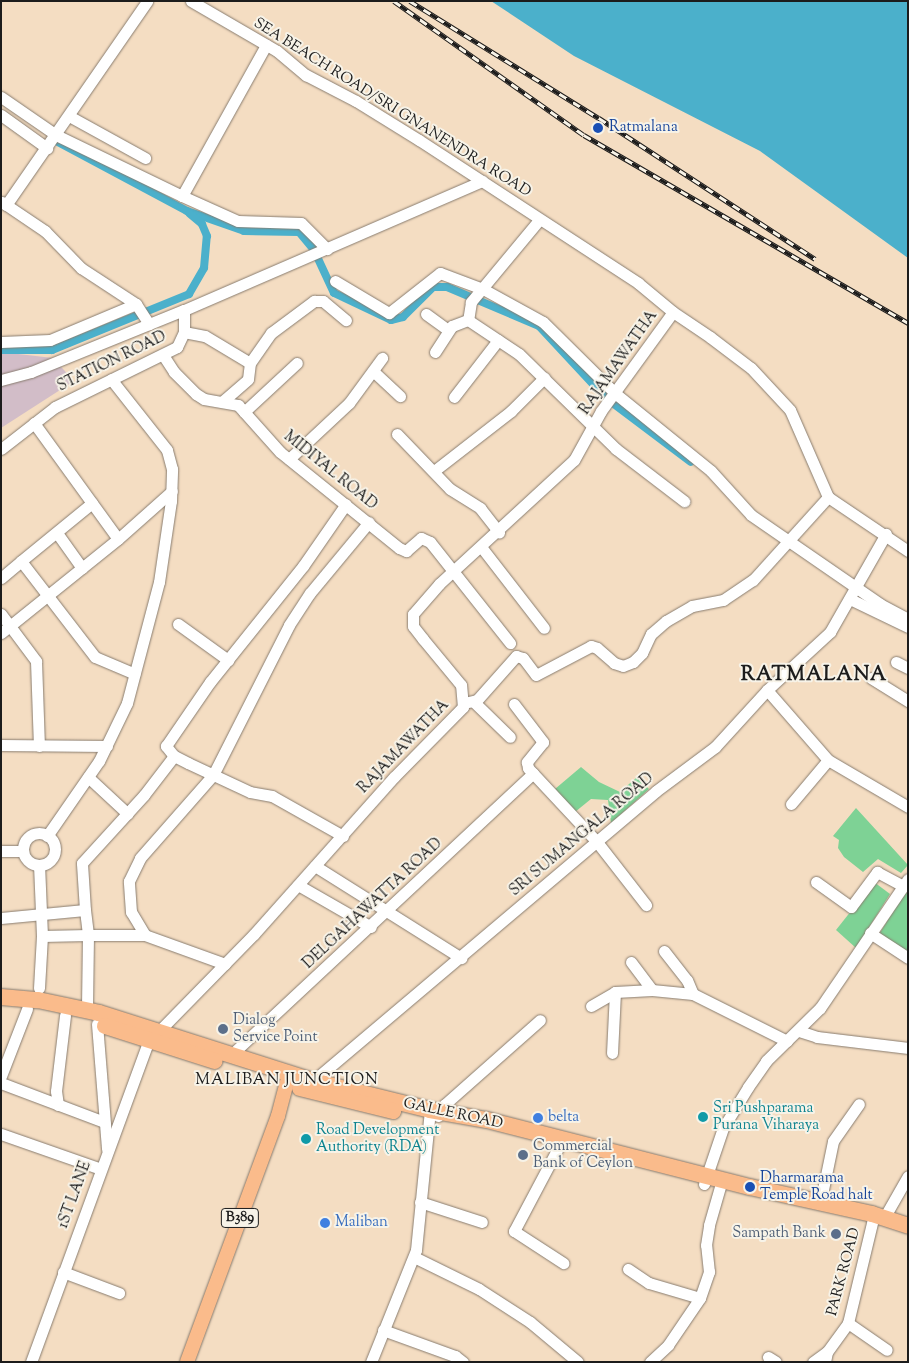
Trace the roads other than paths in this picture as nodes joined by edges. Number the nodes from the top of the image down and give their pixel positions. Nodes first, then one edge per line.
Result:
1 (147, 1) edge
2 (191, 1) edge
3 (266, 45) junction
4 (1, 97) edge
5 (1, 115) edge
6 (69, 116) junction
7 (56, 135) junction
8 (48, 147) junction
9 (145, 158) dead end
10 (482, 181) junction
11 (182, 196) junction
12 (4, 203) edge
13 (539, 220) junction
14 (327, 249) junction
15 (335, 281) dead end
16 (482, 289) junction
17 (184, 310) junction
18 (673, 312) junction
19 (143, 313) junction
20 (426, 314) dead end
21 (346, 320) dead end
22 (468, 320) junction
23 (448, 330) junction
24 (184, 332) junction
25 (498, 340) junction
26 (1, 342) edge
27 (435, 352) dead end
28 (163, 355) junction
29 (382, 358) dead end
30 (250, 363) junction
31 (297, 363) dead end
32 (373, 371) junction
33 (544, 378) junction
34 (112, 379) junction
35 (1, 380) edge
36 (615, 395) junction
37 (400, 396) dead end
38 (454, 397) dead end
39 (223, 401) junction
40 (244, 412) junction
41 (34, 423) junction
42 (592, 426) junction
43 (396, 434) dead end
44 (1, 449) edge
45 (289, 459) junction
46 (434, 471) junction
47 (172, 491) junction
48 (828, 497) junction
49 (684, 501) dead end
50 (92, 503) junction
51 (346, 504) junction
52 (369, 522) junction
53 (499, 532) junction
54 (57, 533) junction
55 (886, 534) junction
56 (118, 539) junction
57 (786, 544) junction
58 (482, 548) junction
59 (908, 551) edge
60 (21, 561) junction
61 (82, 568) junction
62 (455, 571) junction
63 (1, 578) edge
64 (853, 593) junction
65 (46, 596) junction
66 (1, 614) edge
67 (908, 619) edge
68 (178, 624) dead end
69 (908, 627) edge
70 (544, 628) dead end
71 (6, 629) edge
72 (510, 643) dead end
73 (228, 660) junction
74 (896, 662) dead end
75 (908, 668) edge
76 (135, 674) junction
77 (871, 678) dead end
78 (767, 690) junction
79 (908, 701) edge
80 (469, 702) junction
81 (514, 704) dead end
82 (510, 737) dead end
83 (1, 745) edge
84 (39, 746) junction
85 (107, 746) junction
86 (174, 756) junction
87 (828, 760) junction
88 (533, 773) junction
89 (213, 775) junction
90 (88, 777) junction
91 (791, 804) dead end
92 (908, 807) edge
93 (128, 814) junction
94 (47, 836) junction
95 (343, 836) junction
96 (597, 842) junction
97 (23, 851) junction
98 (1, 852) edge
99 (39, 865) junction
100 (315, 866) junction
101 (816, 882) dead end
102 (906, 883) edge
103 (298, 885) junction
104 (646, 905) dead end
105 (85, 910) junction
106 (388, 911) junction
107 (40, 913) junction
108 (1, 918) edge
109 (371, 926) junction
110 (870, 933) junction
111 (146, 934) junction
112 (88, 935) junction
113 (42, 936) junction
114 (664, 951) dead end
115 (460, 958) junction
116 (908, 958) edge
117 (631, 962) dead end
118 (225, 964) junction
119 (652, 990) junction
120 (615, 992) junction
121 (693, 994) junction
122 (1, 997) edge
123 (36, 999) junction
124 (591, 1006) dead end
125 (1, 1008) edge
126 (87, 1010) junction
127 (65, 1016) junction
128 (540, 1020) dead end
129 (97, 1024) junction
130 (799, 1031) junction
131 (155, 1035) junction
132 (786, 1041) junction
133 (907, 1046) edge
134 (612, 1053) dead end
135 (232, 1055) junction
136 (1, 1076) edge
137 (287, 1079) junction
138 (313, 1081) junction
139 (1, 1083) edge
140 (859, 1104) dead end
141 (58, 1106) junction
142 (434, 1115) junction
143 (104, 1122) junction
144 (1, 1134) edge
145 (558, 1148) junction
146 (107, 1151) junction
147 (101, 1169) junction
148 (908, 1176) edge
149 (713, 1182) junction
150 (420, 1202) junction
151 (820, 1204) junction
152 (876, 1220) junction
153 (482, 1222) dead end
154 (908, 1226) edge
155 (908, 1235) edge
156 (414, 1257) junction
157 (563, 1263) dead end
158 (628, 1269) dead end
159 (63, 1272) junction
160 (118, 1293) dead end
161 (700, 1298) junction
162 (848, 1323) junction
163 (383, 1330) junction
164 (887, 1350) dead end
165 (826, 1357) edge
166 (31, 1362) edge
167 (187, 1362) edge
168 (371, 1362) edge
169 (463, 1362) edge
170 (578, 1362) edge
171 (650, 1362) edge
172 (813, 1362) edge

1 - 6 street
2 - 3 street, SEA BEACH ROAD/SRI GNANENDRA ROAD
3 - 10 street, SEA BEACH ROAD/SRI GNANENDRA ROAD
3 - 11 street
4 - 7 street
5 - 8 street
6 - 7 street
6 - 9 street
7 - 8 street
7 - 11 street
8 - 12 street
10 - 13 street, SEA BEACH ROAD/SRI GNANENDRA ROAD
10 - 14 street
11 - 14 street
12 - 19 street
13 - 16 street
13 - 18 street, SEA BEACH ROAD/SRI GNANENDRA ROAD
14 - 17 street
15 - 16 street
16 - 22 street
16 - 36 street
17 - 19 street
17 - 24 street, STATION ROAD
18 - 36 street, RAJAMAWATHA
18 - 48 street, SEA BEACH ROAD/SRI GNANENDRA ROAD
19 - 26 street
19 - 35 street
20 - 23 street
21 - 30 street
22 - 23 street
22 - 25 street
23 - 27 street
24 - 28 street, STATION ROAD
24 - 30 street
25 - 33 street
25 - 38 street
28 - 34 street, STATION ROAD
28 - 39 street, MIDIYAL ROAD
29 - 32 street
30 - 39 street
31 - 40 street
32 - 37 street
32 - 45 street
33 - 42 street
33 - 46 street
34 - 41 street, STATION ROAD
34 - 47 street
36 - 42 street, RAJAMAWATHA
36 - 57 street
39 - 40 street, MIDIYAL ROAD
40 - 45 street, MIDIYAL ROAD
41 - 44 street, STATION ROAD
41 - 50 street
42 - 49 street
42 - 53 street, RAJAMAWATHA
43 - 46 street
45 - 51 street, MIDIYAL ROAD
46 - 53 street
47 - 56 street
47 - 76 street
48 - 55 street
48 - 57 street
50 - 54 street
50 - 56 street
51 - 52 street, MIDIYAL ROAD
51 - 73 street
52 - 62 street, MIDIYAL ROAD
52 - 89 street
53 - 58 street, RAJAMAWATHA
54 - 60 street
54 - 61 street
55 - 59 street
55 - 64 street, SRI SUMANGALA ROAD
56 - 61 street
57 - 64 street
57 - 80 street
58 - 62 street, RAJAMAWATHA
58 - 70 street
60 - 63 street
60 - 65 street
61 - 65 street
62 - 72 street
62 - 80 street, RAJAMAWATHA
64 - 67 street
64 - 69 street
64 - 78 street, SRI SUMANGALA ROAD
65 - 71 street
65 - 76 street
66 - 71 street
68 - 73 street
71 - 84 street
73 - 86 street
74 - 75 street
76 - 85 street
77 - 79 street
78 - 87 street
78 - 96 street, SRI SUMANGALA ROAD
80 - 82 street
80 - 95 street, RAJAMAWATHA
81 - 88 street
83 - 84 street
84 - 85 street
85 - 90 street
86 - 89 street
86 - 93 street
87 - 91 street
87 - 92 street
88 - 96 street
88 - 106 street, DELGAHAWATTA ROAD
89 - 95 street
89 - 111 street
90 - 93 street
90 - 94 street
93 - 105 street
94 - 97 street
94 - 99 street
95 - 100 street, RAJAMAWATHA
96 - 104 street
96 - 115 street, SRI SUMANGALA ROAD
97 - 98 street
97 - 99 street
99 - 107 street
100 - 103 street, RAJAMAWATHA
100 - 106 street
101 - 102 street
102 - 110 street
103 - 109 street
103 - 118 street, RAJAMAWATHA
105 - 107 street
105 - 112 street
106 - 109 street, DELGAHAWATTA ROAD
106 - 115 street
107 - 108 street
107 - 113 street
109 - 135 street, DELGAHAWATTA ROAD
110 - 116 street
110 - 130 street
111 - 112 street
111 - 118 street
112 - 113 street
112 - 126 street
113 - 123 street
114 - 121 street
115 - 138 street, SRI SUMANGALA ROAD
117 - 119 street
118 - 131 street, RAJAMAWATHA
119 - 120 street
119 - 121 street
120 - 124 street
120 - 134 street
121 - 132 street
122 - 123 highway, GALLE ROAD
123 - 125 highway, GALLE ROAD
123 - 126 highway, GALLE ROAD
123 - 127 highway, GALLE ROAD
123 - 136 street
126 - 131 highway, GALLE ROAD
127 - 129 highway, GALLE ROAD
127 - 141 street
128 - 142 street
129 - 131 highway, GALLE ROAD
129 - 143 street
130 - 132 street
130 - 133 street
131 - 135 highway, GALLE ROAD
131 - 137 highway, GALLE ROAD
131 - 146 street, 1ST LANE
132 - 149 street
135 - 137 highway, GALLE ROAD
137 - 138 highway, GALLE ROAD
137 - 142 highway, GALLE ROAD
137 - 167 main road, B389
138 - 142 highway, GALLE ROAD
139 - 141 street
140 - 151 street
141 - 143 street
142 - 145 highway, GALLE ROAD
142 - 149 highway, GALLE ROAD
142 - 150 street
143 - 146 street
144 - 147 street
145 - 149 highway, GALLE ROAD
145 - 157 street
146 - 147 street, 1ST LANE
147 - 159 street, 1ST LANE
148 - 152 street, PARK ROAD
149 - 151 highway, GALLE ROAD
149 - 152 highway, GALLE ROAD
149 - 161 street
150 - 153 street
150 - 156 street
151 - 152 highway, GALLE ROAD
152 - 154 highway, GALLE ROAD
152 - 155 highway, GALLE ROAD
152 - 162 street, PARK ROAD
156 - 163 street
156 - 170 street
158 - 161 street
159 - 160 street
159 - 166 street, 1ST LANE
161 - 171 street
162 - 164 street
162 - 165 street, PARK ROAD
163 - 168 street
163 - 169 street
165 - 172 street, PARK ROAD

